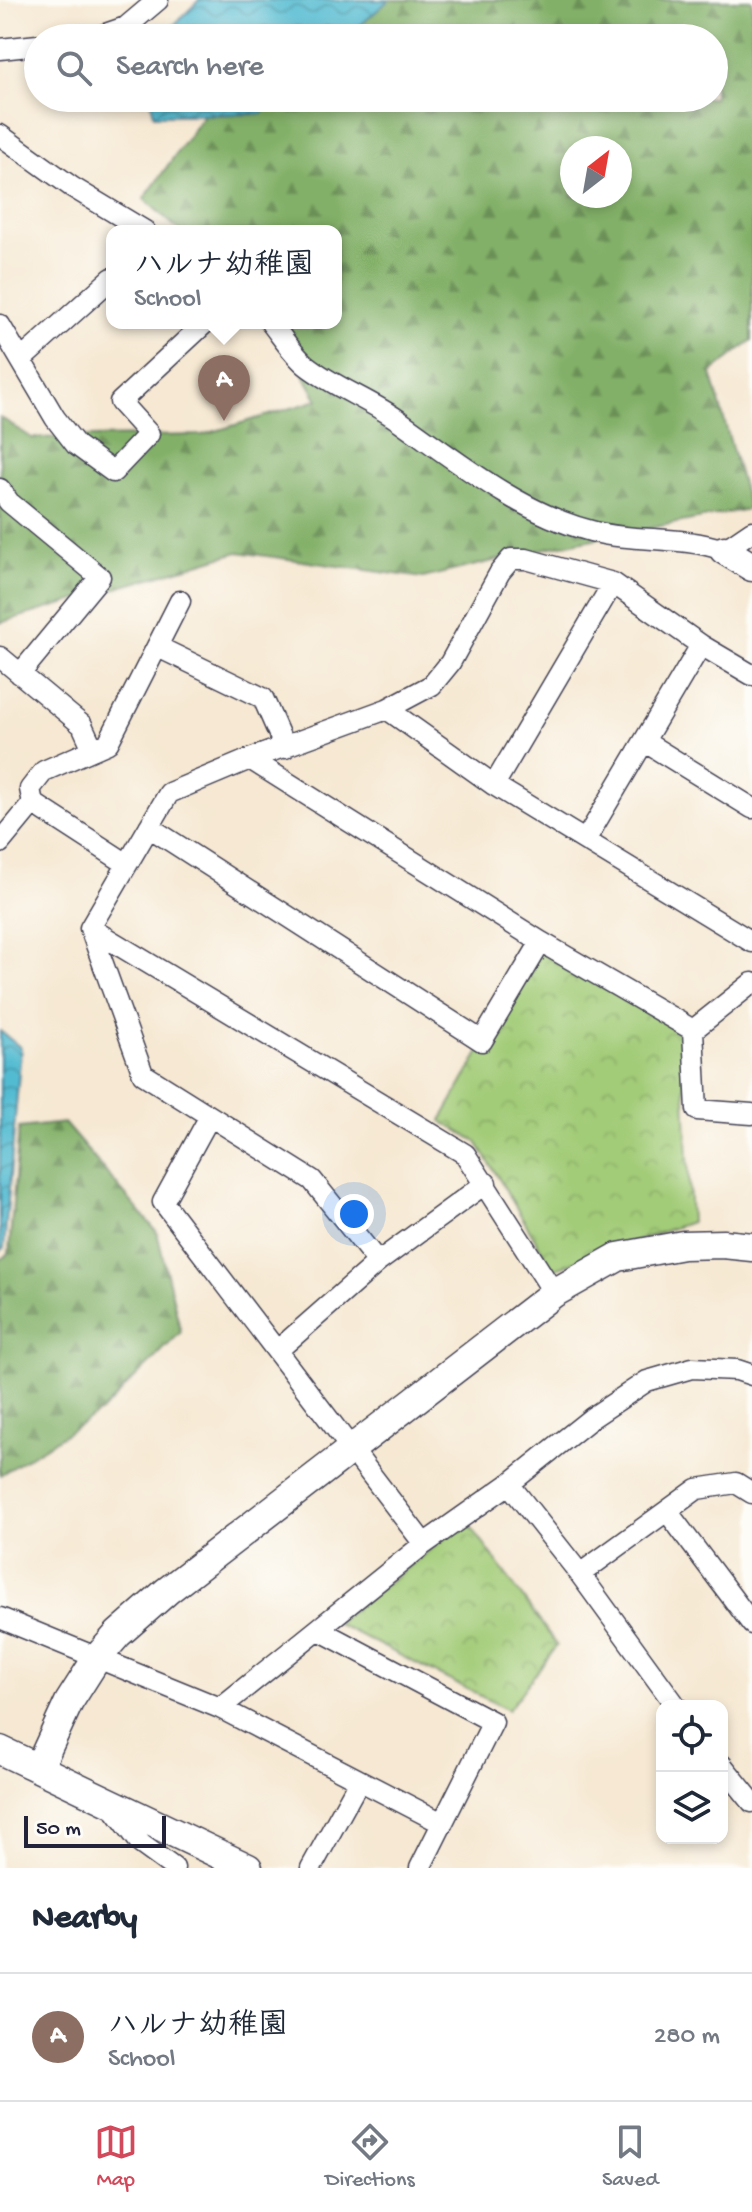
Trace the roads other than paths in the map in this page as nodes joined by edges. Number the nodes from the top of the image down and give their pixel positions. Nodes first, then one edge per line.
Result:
1 (158, 0) edge
2 (130, 24) edge
3 (24, 46) edge
4 (0, 49) edge
5 (7, 140) edge
6 (0, 163) edge
7 (135, 225) edge
8 (106, 283) edge
9 (0, 325) edge
10 (199, 329) edge
11 (276, 329) edge
12 (22, 359) junction
13 (3, 501) edge
14 (752, 531) edge
15 (724, 550) junction
16 (752, 567) edge
17 (613, 583) junction
18 (180, 601) dead end
19 (701, 645) junction
20 (158, 647) junction
21 (0, 657) edge
22 (20, 674) junction
23 (752, 675) edge
24 (387, 709) junction
25 (645, 742) junction
26 (285, 748) junction
27 (93, 749) junction
28 (250, 759) junction
29 (494, 785) junction
30 (33, 803) junction
31 (752, 808) edge
32 (149, 827) junction
33 (586, 839) junction
34 (0, 843) edge
35 (127, 864) junction
36 (90, 928) junction
37 (541, 942) junction
38 (752, 942) edge
39 (752, 983) edge
40 (693, 1030) junction
41 (752, 1114) edge
42 (210, 1116) junction
43 (486, 1183) junction
44 (752, 1247) edge
45 (378, 1262) junction
46 (554, 1293) junction
47 (278, 1350) junction
48 (752, 1375) edge
49 (353, 1450) junction
50 (509, 1484) junction
51 (752, 1493) edge
52 (667, 1511) junction
53 (424, 1544) junction
54 (580, 1574) junction
55 (0, 1618) edge
56 (752, 1624) edge
57 (319, 1630) junction
58 (97, 1658) junction
59 (672, 1700) edge
60 (220, 1708) junction
61 (2, 1756) edge
62 (39, 1767) junction
63 (728, 1772) edge
64 (359, 1781) junction
65 (108, 1801) junction
66 (752, 1802) edge
67 (442, 1823) junction
68 (174, 1868) edge
69 (248, 1868) edge
70 (311, 1868) edge
71 (420, 1868) edge

1 - 2 street
3 - 4 street
5 - 6 street
5 - 7 street
8 - 12 street
9 - 12 street
10 - 12 street
11 - 15 street
13 - 22 street
14 - 15 street
15 - 16 street
17 - 19 street
17 - 24 street
17 - 29 street
18 - 20 street
19 - 23 street
19 - 25 street
20 - 26 street
20 - 27 street
21 - 22 street
22 - 27 street
24 - 26 street
24 - 29 street
25 - 31 street
25 - 33 street
26 - 28 street
27 - 30 street
28 - 32 street
28 - 37 street
29 - 33 street
30 - 34 street
30 - 35 street
32 - 35 street
32 - 37 street
33 - 38 street
35 - 36 street
36 - 42 street
36 - 43 street
37 - 40 street
39 - 40 street
40 - 41 street
42 - 45 street
42 - 47 street
43 - 45 street
43 - 46 street
44 - 46 street
45 - 47 street
46 - 49 street
47 - 49 street
48 - 50 street
49 - 53 street
49 - 58 street
50 - 53 street
50 - 54 street
51 - 52 street
52 - 54 street
52 - 56 street
53 - 57 street
54 - 59 street
55 - 58 street
57 - 60 street
57 - 67 street
58 - 60 street
58 - 62 street
60 - 64 street
61 - 62 street
62 - 65 street
63 - 66 street
64 - 67 street
64 - 70 street
65 - 68 street
65 - 69 street
67 - 71 street

